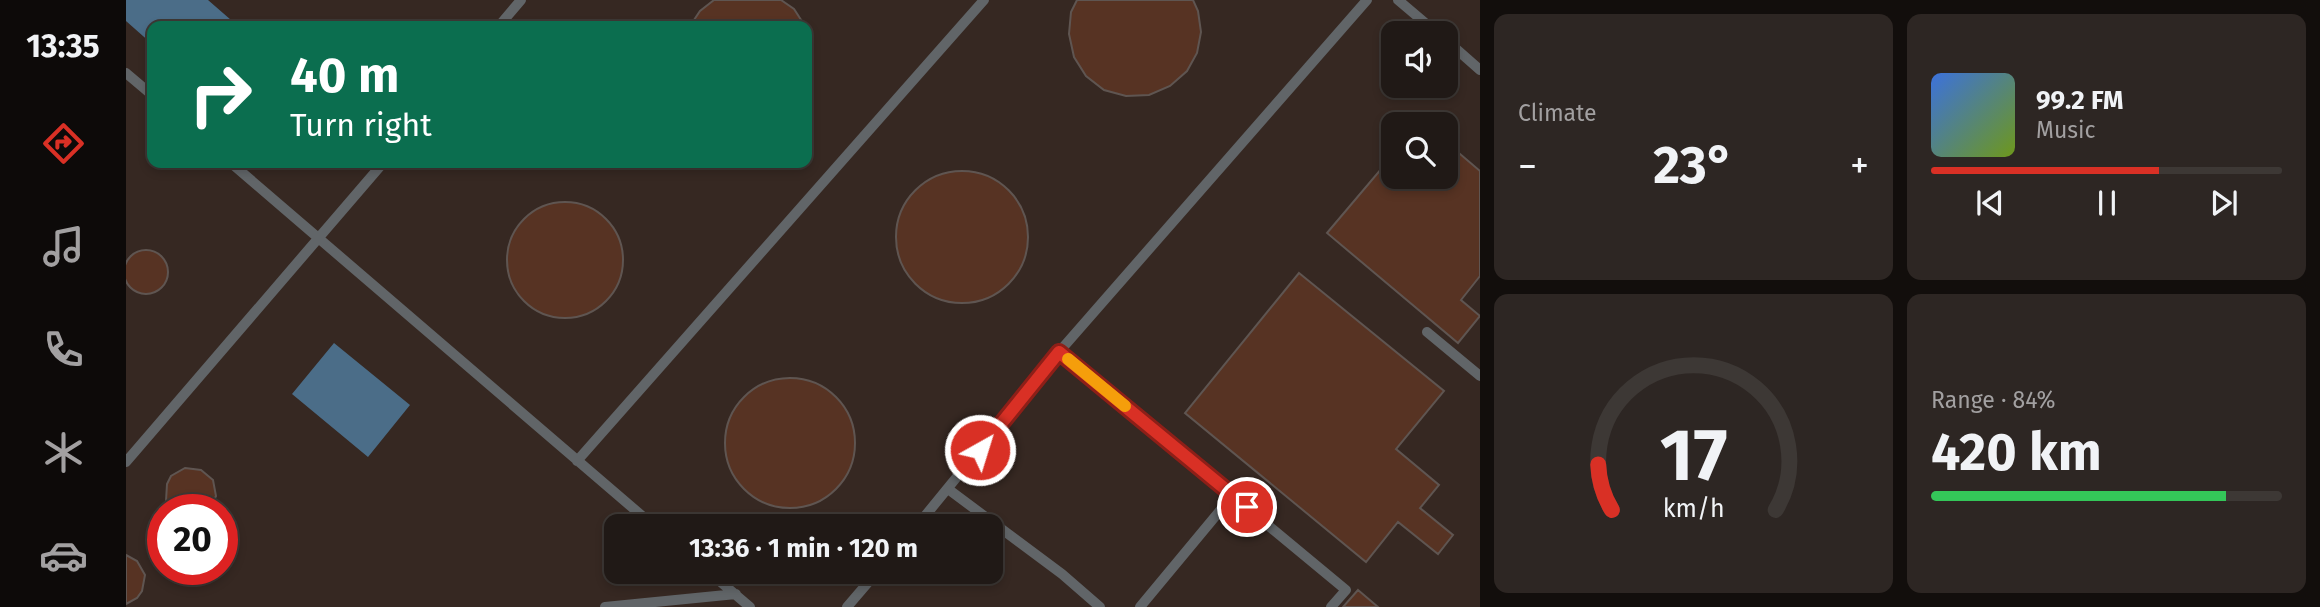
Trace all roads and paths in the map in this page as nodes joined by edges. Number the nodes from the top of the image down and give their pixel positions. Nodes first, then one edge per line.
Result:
1 (521, 0) edge
2 (984, 0) edge
3 (1367, 0) edge
4 (1398, 0) edge
5 (503, 21) edge
6 (1423, 21) edge
7 (1458, 51) edge
8 (1480, 70) edge
9 (126, 73) edge
10 (147, 91) edge
11 (237, 168) edge
12 (379, 168) edge
13 (319, 238) junction
14 (1427, 332) dead end
15 (1059, 352) junction
16 (1480, 376) edge
17 (577, 461) junction
18 (126, 462) edge
19 (948, 489) junction
20 (1233, 495) junction
21 (640, 514) edge
22 (927, 514) edge
23 (724, 584) edge
24 (867, 584) edge
25 (736, 594) junction
26 (605, 607) edge
27 (750, 607) edge
28 (847, 607) edge
29 (1100, 607) edge
30 (1140, 607) edge
31 (1331, 607) edge

1 - 5 lane
2 - 17 lane
3 - 15 lane
4 - 6 lane
7 - 8 lane
9 - 10 lane
11 - 13 lane
12 - 13 lane
13 - 17 lane
13 - 18 lane
14 - 16 lane
15 - 19 lane
15 - 20 lane
17 - 21 lane
19 - 22 lane
19 - 29 lane
20 - 30 lane
20 - 31 lane
23 - 25 lane
24 - 28 lane
25 - 26 lane
25 - 27 lane

